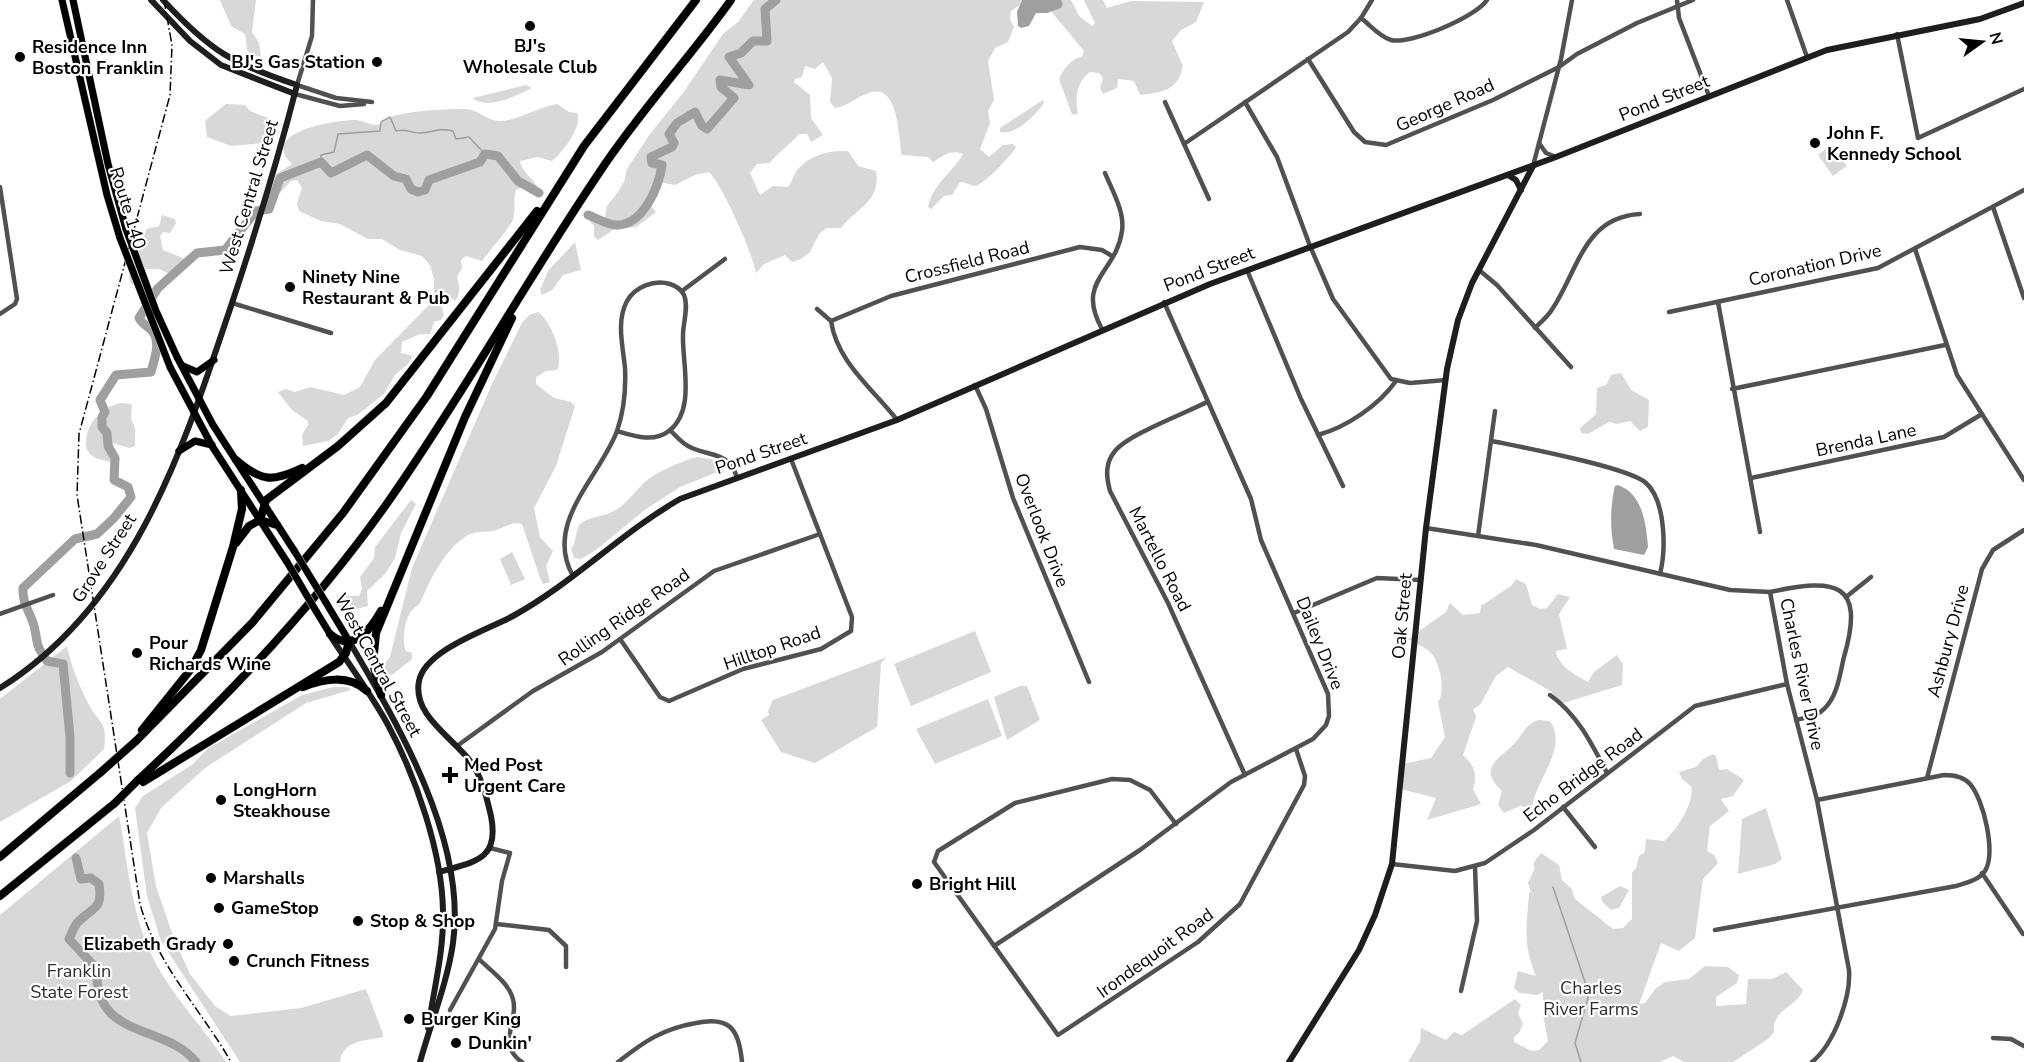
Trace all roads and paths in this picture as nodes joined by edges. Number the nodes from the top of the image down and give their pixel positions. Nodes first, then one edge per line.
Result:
1 (63, 0) edge
2 (73, 0) edge
3 (151, 0) edge
4 (163, 0) edge
5 (313, 0) edge
6 (696, 0) edge
7 (731, 0) edge
8 (1372, 0) edge
9 (1487, 0) edge
10 (1572, 0) edge
11 (1693, 0) edge
12 (1787, 0) edge
13 (1677, 3) edge
14 (2024, 3) edge
15 (1361, 18) junction
16 (1897, 34) junction
17 (1807, 57) junction
18 (1308, 59) junction
19 (1559, 67) junction
20 (297, 86) junction
21 (2024, 89) edge
22 (295, 94) junction
23 (1709, 96) junction
24 (1165, 102) dead end
25 (1245, 102) junction
26 (1539, 143) junction
27 (1184, 144) junction
28 (1557, 157) junction
29 (1533, 166) junction
30 (1105, 173) dead end
31 (1508, 175) junction
32 (558, 184) junction
33 (0, 187) edge
34 (1521, 190) junction
35 (2024, 190) edge
36 (1209, 199) dead end
37 (1993, 207) junction
38 (1640, 214) dead end
39 (559, 234) junction
40 (1310, 246) junction
41 (1915, 249) junction
42 (1112, 256) junction
43 (725, 260) dead end
44 (1247, 270) junction
45 (1479, 270) junction
46 (682, 291) junction
47 (2024, 298) edge
48 (1164, 302) junction
49 (1718, 302) junction
50 (232, 303) junction
51 (817, 309) dead end
52 (1669, 312) dead end
53 (0, 314) edge
54 (831, 321) junction
55 (1535, 328) junction
56 (1102, 329) junction
57 (331, 333) dead end
58 (1945, 345) junction
59 (214, 360) junction
60 (181, 364) junction
61 (1571, 367) dead end
62 (1446, 380) junction
63 (1396, 381) junction
64 (975, 386) junction
65 (1732, 389) junction
66 (199, 400) junction
67 (1207, 402) junction
68 (1495, 411) dead end
69 (194, 414) junction
70 (1982, 414) junction
71 (897, 420) junction
72 (670, 430) junction
73 (617, 431) junction
74 (1318, 435) junction
75 (1492, 441) junction
76 (212, 446) junction
77 (179, 451) junction
78 (791, 459) junction
79 (236, 460) junction
80 (318, 461) junction
81 (736, 477) junction
82 (1750, 478) junction
83 (2024, 480) edge
84 (1343, 486) dead end
85 (241, 490) junction
86 (265, 504) junction
87 (260, 520) junction
88 (277, 525) junction
89 (1425, 528) junction
90 (2024, 530) edge
91 (1760, 532) dead end
92 (820, 534) junction
93 (1479, 536) junction
94 (233, 547) junction
95 (1660, 574) junction
96 (573, 576) junction
97 (1871, 577) dead end
98 (1420, 580) junction
99 (392, 591) junction
100 (1770, 592) junction
101 (53, 595) dead end
102 (1846, 597) junction
103 (1294, 613) junction
104 (0, 614) edge
105 (330, 634) junction
106 (620, 639) junction
107 (349, 641) junction
108 (344, 656) junction
109 (1089, 682) dead end
110 (1788, 684) junction
111 (0, 688) edge
112 (367, 691) junction
113 (285, 695) junction
114 (381, 695) junction
115 (1550, 695) dead end
116 (1796, 720) junction
117 (135, 740) junction
118 (457, 746) junction
119 (1296, 749) junction
120 (1607, 773) junction
121 (1245, 775) junction
122 (1927, 778) junction
123 (138, 783) junction
124 (1817, 800) junction
125 (1563, 807) junction
126 (1176, 824) junction
127 (1595, 847) dead end
128 (490, 848) junction
129 (0, 857) edge
130 (1392, 864) junction
131 (1475, 867) junction
132 (449, 869) junction
133 (439, 872) junction
134 (1982, 873) junction
135 (0, 896) edge
136 (1838, 908) junction
137 (496, 924) junction
138 (1715, 930) dead end
139 (2023, 934) edge
140 (994, 946) junction
141 (480, 960) junction
142 (566, 967) dead end
143 (1461, 991) dead end
144 (450, 1010) dead end
145 (1993, 1038) dead end
146 (426, 1041) junction
147 (2024, 1046) edge
148 (420, 1062) edge
149 (522, 1062) edge
150 (618, 1062) edge
151 (742, 1062) edge
152 (1289, 1062) edge
153 (1812, 1062) edge

1 - 69 main road, Route 140, bridge
2 - 60 main road, Route 140, bridge
3 - 22 main road
4 - 20 main road
5 - 20 street, West Central Street
6 - 32 highway
7 - 39 highway
8 - 15 street
9 - 15 street
10 - 19 street
11 - 13 street, George Road
12 - 17 street
13 - 19 street, George Road
13 - 23 street
14 - 16 main road, Pond Street
15 - 18 street
16 - 17 main road, Pond Street
16 - 21 street
17 - 23 main road, Pond Street
18 - 19 street, George Road
18 - 25 street
19 - 26 street
20 - 22 main road, West Central Street
20 - 22 street
22 - 50 main road, West Central Street
23 - 28 main road, Pond Street
24 - 27 street
25 - 27 street
25 - 40 street
26 - 28 street
26 - 29 street
27 - 36 street
28 - 29 main road, Pond Street
29 - 31 main road, Pond Street
29 - 34 main road, Oak Street
30 - 42 street
31 - 34 main road
31 - 40 main road, Pond Street
32 - 80 highway
32 - 117 highway
33 - 53 street
34 - 45 main road, Oak Street
35 - 37 street, Coronation Drive
37 - 41 street, Coronation Drive
37 - 47 street
38 - 55 street
39 - 99 highway
39 - 123 highway
40 - 44 main road, Pond Street
40 - 63 street
41 - 49 street, Coronation Drive
41 - 58 street
42 - 54 street, Crossfield Road
42 - 56 street
43 - 46 street
44 - 48 main road, Pond Street
44 - 74 street
45 - 55 street
45 - 62 main road, Oak Street
46 - 72 street
46 - 73 street
48 - 56 main road, Pond Street
48 - 67 street, Dailey Drive
49 - 52 street, Coronation Drive
49 - 65 street
50 - 57 street
50 - 59 main road, West Central Street
51 - 54 street
54 - 71 street
55 - 61 street
56 - 64 main road, Pond Street
58 - 65 street
58 - 70 street
59 - 60 main road
59 - 66 main road, West Central Street
60 - 66 main road, Route 140
62 - 63 street
62 - 89 main road, Oak Street
63 - 74 street
64 - 71 main road, Pond Street
64 - 109 street, Overlook Drive
65 - 82 street
66 - 69 main road, West Central Street
66 - 79 main road, West Central Street
67 - 103 street, Dailey Drive
67 - 121 street, Martello Road
68 - 75 street
69 - 76 main road, West Central Street
69 - 77 main road, Grove Street
70 - 82 street, Brenda Lane
70 - 83 street
71 - 78 main road, Pond Street
72 - 73 street
72 - 81 street
73 - 96 street
74 - 84 street
75 - 93 street
75 - 95 street
76 - 77 main road
76 - 85 main road, West Central Street
77 - 111 main road, Grove Street
78 - 81 main road, Pond Street
78 - 92 street, Hilltop Road
79 - 80 highway
79 - 86 main road, West Central Street
80 - 86 highway
81 - 96 main road, Pond Street
82 - 91 street
85 - 87 main road, West Central Street
85 - 94 highway
86 - 87 highway
86 - 88 main road, West Central Street
87 - 88 highway
87 - 94 highway
87 - 105 main road, West Central Street, bridge
88 - 107 main road, West Central Street, bridge
89 - 93 street, Charles River Drive
89 - 98 main road, Oak Street
90 - 122 street, Ashbury Drive
92 - 106 street, Rolling Ridge Road
92 - 106 street, Hilltop Road
93 - 95 street, Charles River Drive
94 - 117 highway
95 - 100 street, Charles River Drive
96 - 118 main road, Pond Street
97 - 102 street
98 - 103 street
98 - 130 main road, Oak Street
99 - 107 highway
99 - 114 highway
100 - 102 street
100 - 110 street, Charles River Drive
101 - 104 street
102 - 116 street
103 - 119 street, Dailey Drive
105 - 107 highway
105 - 108 main road, West Central Street
106 - 118 street, Rolling Ridge Road
107 - 108 highway
107 - 114 main road, West Central Street
108 - 112 main road, West Central Street
108 - 113 highway
110 - 116 street, Charles River Drive
110 - 120 street, Echo Bridge Road
112 - 113 highway
112 - 133 main road, West Central Street
113 - 123 highway
114 - 132 main road, West Central Street
115 - 120 street
116 - 124 street, Charles River Drive
117 - 129 highway, bridge
118 - 128 main road
119 - 121 street, Dailey Drive
119 - 140 street, Irondequoit Road
120 - 125 street, Echo Bridge Road
121 - 126 street, Dailey Drive
122 - 124 street
122 - 134 street
123 - 135 highway, bridge
124 - 136 street, Charles River Drive
125 - 127 street
125 - 131 street, Echo Bridge Road
126 - 140 street, Dailey Drive
126 - 140 street
128 - 132 main road
128 - 137 street
130 - 131 street, Echo Bridge Road
130 - 152 main road, Oak Street
131 - 143 street
132 - 133 main road
132 - 146 main road, West Central Street
133 - 146 main road, West Central Street
134 - 136 street
134 - 139 street
136 - 138 street
136 - 153 street, Charles River Drive
137 - 141 street
137 - 142 street
141 - 144 street
141 - 149 street
145 - 147 street
146 - 148 main road, West Central Street
150 - 151 street

